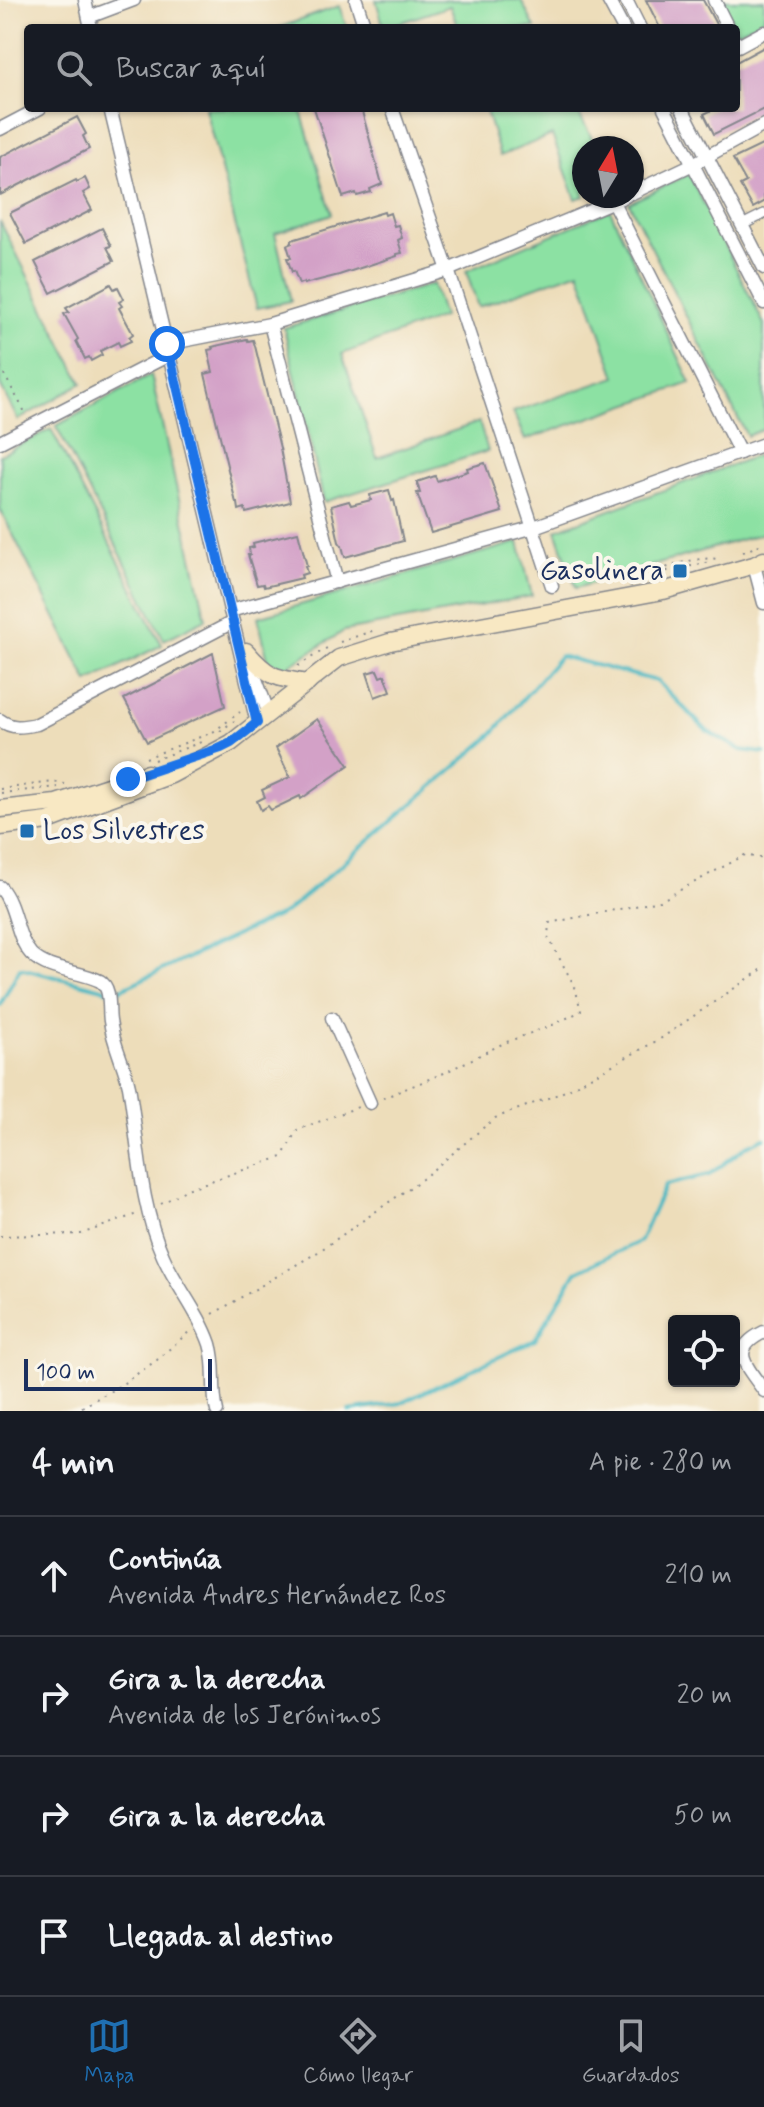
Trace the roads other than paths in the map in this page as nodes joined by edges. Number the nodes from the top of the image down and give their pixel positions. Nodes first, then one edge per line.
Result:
1 (85, 0) edge
2 (134, 0) edge
3 (356, 0) edge
4 (608, 0) edge
5 (626, 0) edge
6 (714, 0) edge
7 (90, 23) edge
8 (364, 24) edge
9 (621, 24) edge
10 (638, 24) edge
11 (726, 24) edge
12 (764, 32) edge
13 (740, 44) edge
14 (32, 112) edge
15 (111, 112) edge
16 (393, 112) edge
17 (666, 112) edge
18 (684, 112) edge
19 (764, 125) edge
20 (0, 129) edge
21 (707, 156) junction
22 (693, 164) junction
23 (644, 187) edge
24 (598, 208) edge
25 (616, 208) edge
26 (764, 214) edge
27 (742, 225) junction
28 (764, 268) edge
29 (448, 270) junction
30 (764, 303) edge
31 (270, 324) junction
32 (168, 350) junction
33 (0, 442) edge
34 (764, 444) edge
35 (740, 453) junction
36 (531, 528) junction
37 (753, 561) edge
38 (337, 582) junction
39 (552, 586) dead end
40 (764, 603) edge
41 (232, 617) junction
42 (241, 645) junction
43 (308, 683) junction
44 (260, 714) junction
45 (0, 720) edge
46 (221, 748) junction
47 (0, 809) edge
48 (0, 827) edge
49 (0, 887) edge
50 (332, 1018) dead end
51 (370, 1103) road end
52 (764, 1332) edge
53 (764, 1391) edge
54 (217, 1411) edge

1 - 7 street
2 - 7 street
3 - 8 street
4 - 9 street
5 - 10 street
6 - 11 street
12 - 13 street
14 - 20 street
15 - 32 street
16 - 29 street
17 - 22 street
18 - 21 street
19 - 21 street
21 - 22 street
21 - 27 street
22 - 23 street
22 - 30 street
24 - 29 street
25 - 35 street
26 - 27 street
27 - 28 street
29 - 31 street
29 - 36 street
31 - 32 street
31 - 38 street
32 - 33 street
32 - 41 street
34 - 35 street
35 - 36 street
36 - 38 street
36 - 39 street
37 - 40 street
37 - 43 main road
38 - 41 street
41 - 42 street
41 - 45 street
42 - 43 main road
42 - 44 street
43 - 44 main road
44 - 46 main road
46 - 47 main road
46 - 48 main road
49 - 54 street
50 - 51 street
52 - 53 street

